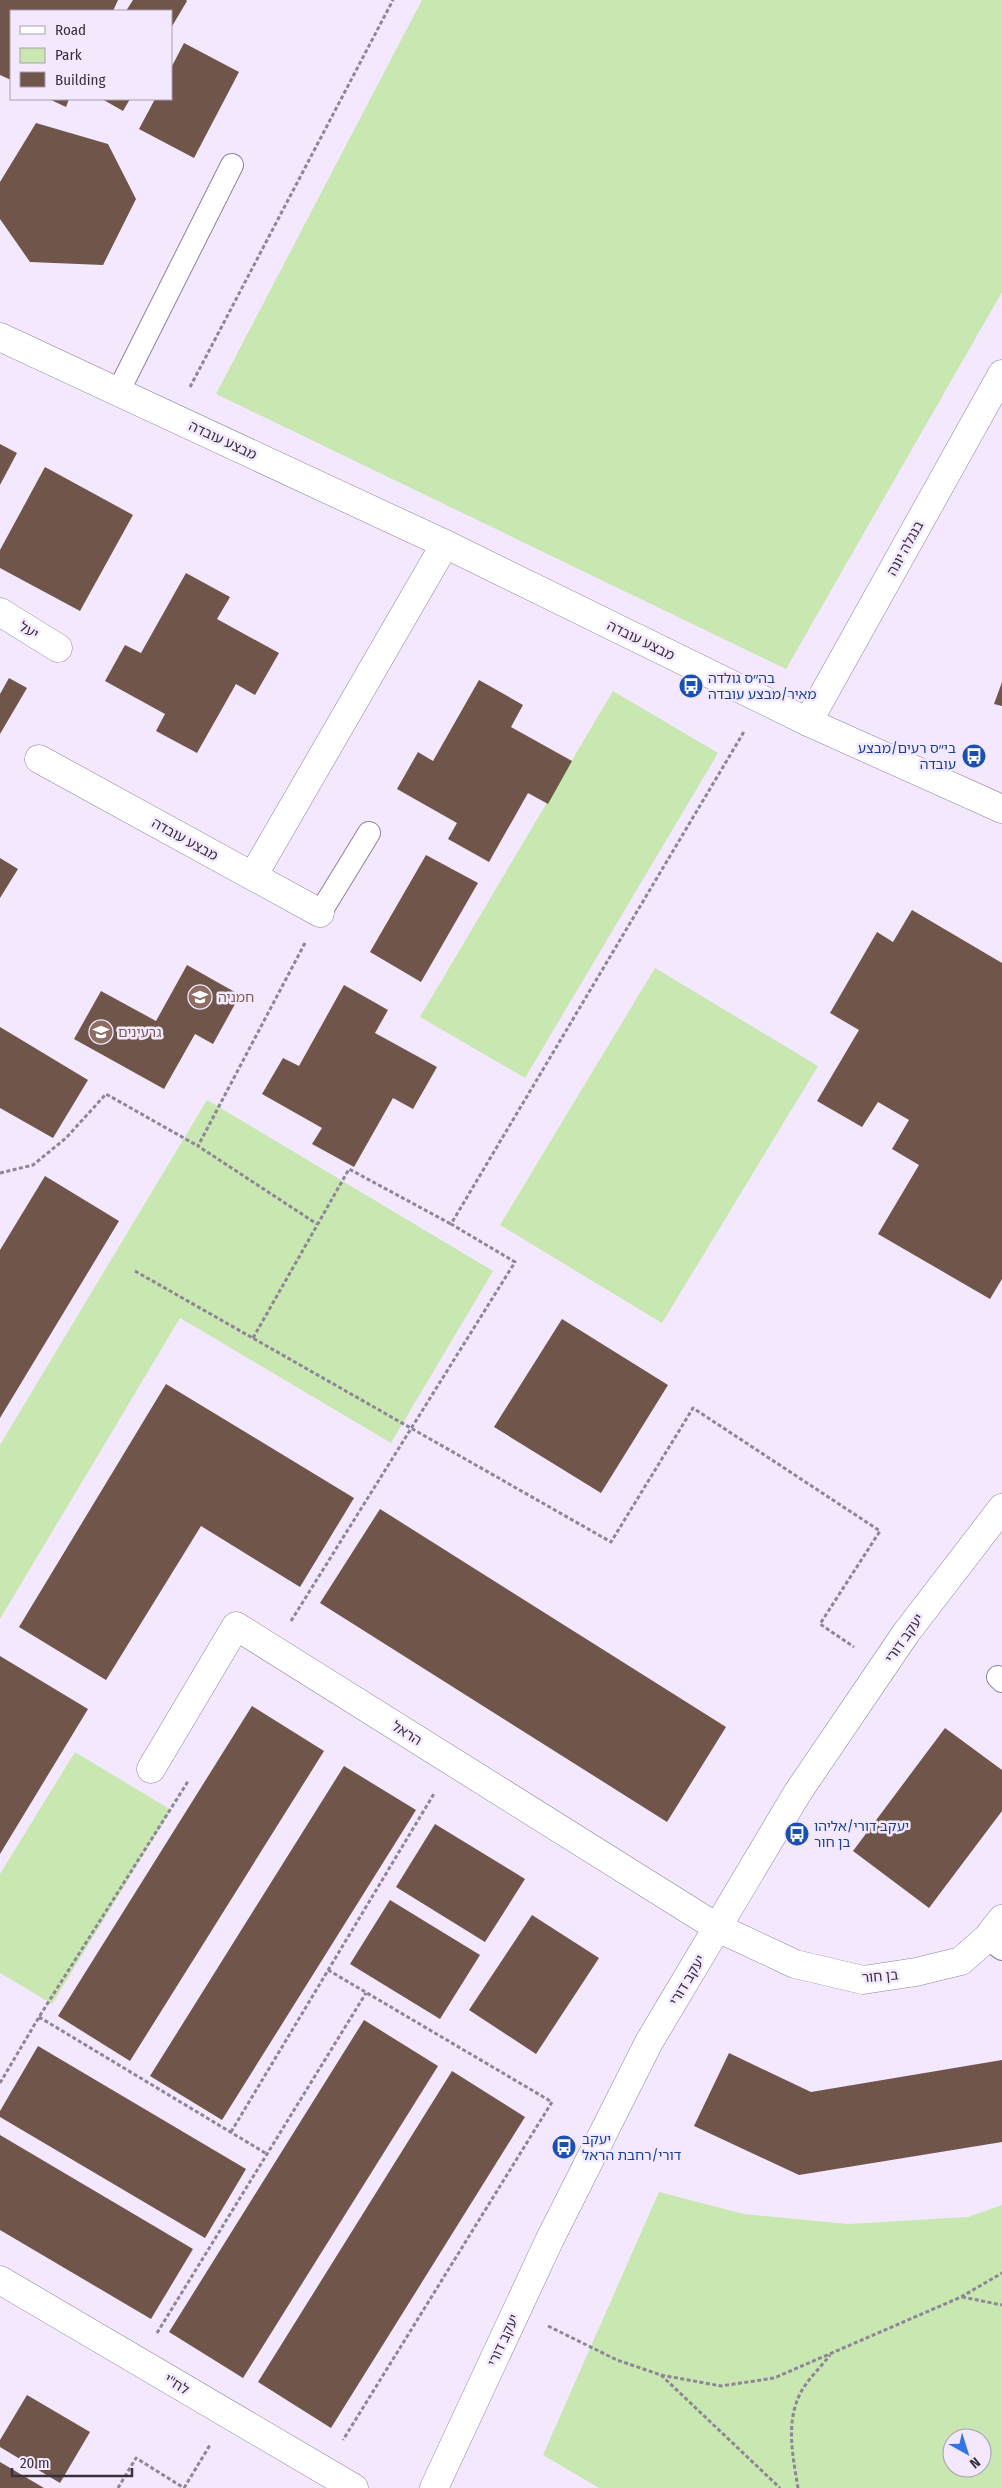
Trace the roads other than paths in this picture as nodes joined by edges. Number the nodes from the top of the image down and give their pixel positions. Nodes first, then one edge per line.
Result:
1 (232, 165) dead end
2 (0, 337) edge
3 (1002, 374) edge
4 (118, 392) junction
5 (445, 544) junction
6 (0, 612) edge
7 (58, 648) dead end
8 (808, 722) junction
9 (39, 759) dead end
10 (1002, 809) edge
11 (369, 833) dead end
12 (253, 876) junction
13 (320, 913) joint
14 (1002, 1508) edge
15 (151, 1769) road end
16 (718, 1928) junction
17 (997, 1935) edge
18 (0, 2280) edge
19 (354, 2488) edge
20 (434, 2488) edge

1 - 4 lane
2 - 4 street, מבצע עובדה
3 - 8 street, בנגלה יונה
4 - 5 street, מבצע עובדה
5 - 8 street, מבצע עובדה
5 - 12 street
6 - 7 street, יעל
8 - 10 street, מבצע עובדה
9 - 12 street, מבצע עובדה
11 - 13 lane
12 - 13 street, מבצע עובדה
14 - 16 street, יעקב דורי
15 - 16 street, הראל
16 - 17 street, בן חור
16 - 20 street, יעקב דורי
18 - 19 street, לח"י

